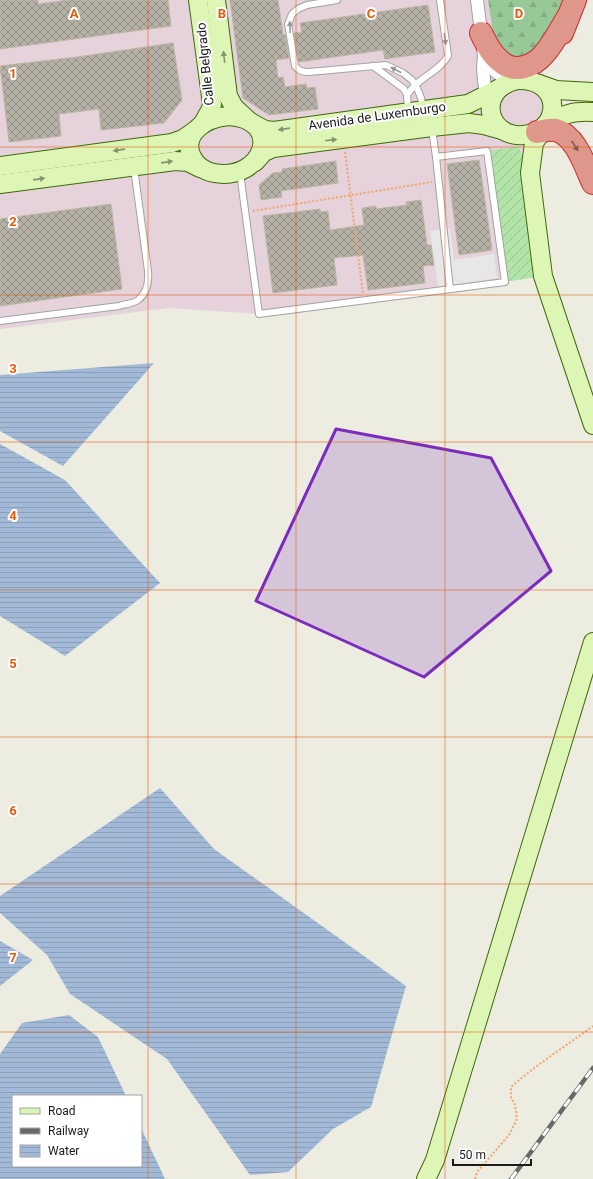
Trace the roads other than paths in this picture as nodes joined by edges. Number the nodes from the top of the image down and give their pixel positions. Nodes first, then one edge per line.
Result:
1 (198, 0) edge
2 (216, 0) edge
3 (337, 0) edge
4 (440, 0) edge
5 (477, 0) edge
6 (575, 0) edge
7 (566, 20) junction
8 (481, 32) junction
9 (484, 56) junction
10 (373, 66) junction
11 (415, 84) junction
12 (509, 89) junction
13 (593, 92) edge
14 (413, 106) junction
15 (593, 112) edge
16 (251, 122) junction
17 (199, 127) junction
18 (432, 127) junction
19 (543, 128) junction
20 (504, 131) junction
21 (436, 157) junction
22 (255, 162) junction
23 (0, 166) edge
24 (134, 166) junction
25 (200, 168) junction
26 (240, 171) junction
27 (530, 173) junction
28 (593, 183) edge
29 (0, 184) edge
30 (450, 290) junction
31 (0, 321) edge
32 (593, 425) edge
33 (593, 642) edge
34 (426, 1179) edge

1 - 17 main road, Calle Belgrado
16 -> 2 main road, Calle Belgrado
10 -> 3 lane
4 -> 11 lane
5 - 8 street
6 - 7 highway
7 - 8 highway
7 - 12 highway
8 - 9 street
9 - 12 street
9 - 12 street
11 -> 10 lane
10 - 14 lane
11 - 14 lane
11 - 14 lane
12 - 13 main road
12 - 14 main road, Avenida de Luxemburgo
12 - 19 main road
12 - 20 main road
14 -> 16 main road, Avenida de Luxemburgo
15 - 19 main road, Avenida de Luxemburgo
16 - 17 main road
16 - 22 main road
17 -> 23 main road
17 - 25 main road
18 - 20 main road, Avenida de Luxemburgo
18 - 21 lane
22 -> 18 main road, Avenida de Luxemburgo
19 - 20 main road, Avenida de Luxemburgo
19 - 27 main road
19 -> 28 highway
20 - 27 main road
21 - 30 lane
21 - 30 lane
22 - 26 main road
24 -> 25 main road
29 -> 24 main road
24 - 31 lane
25 - 26 main road
26 - 30 lane
27 - 32 main road
33 - 34 main road

